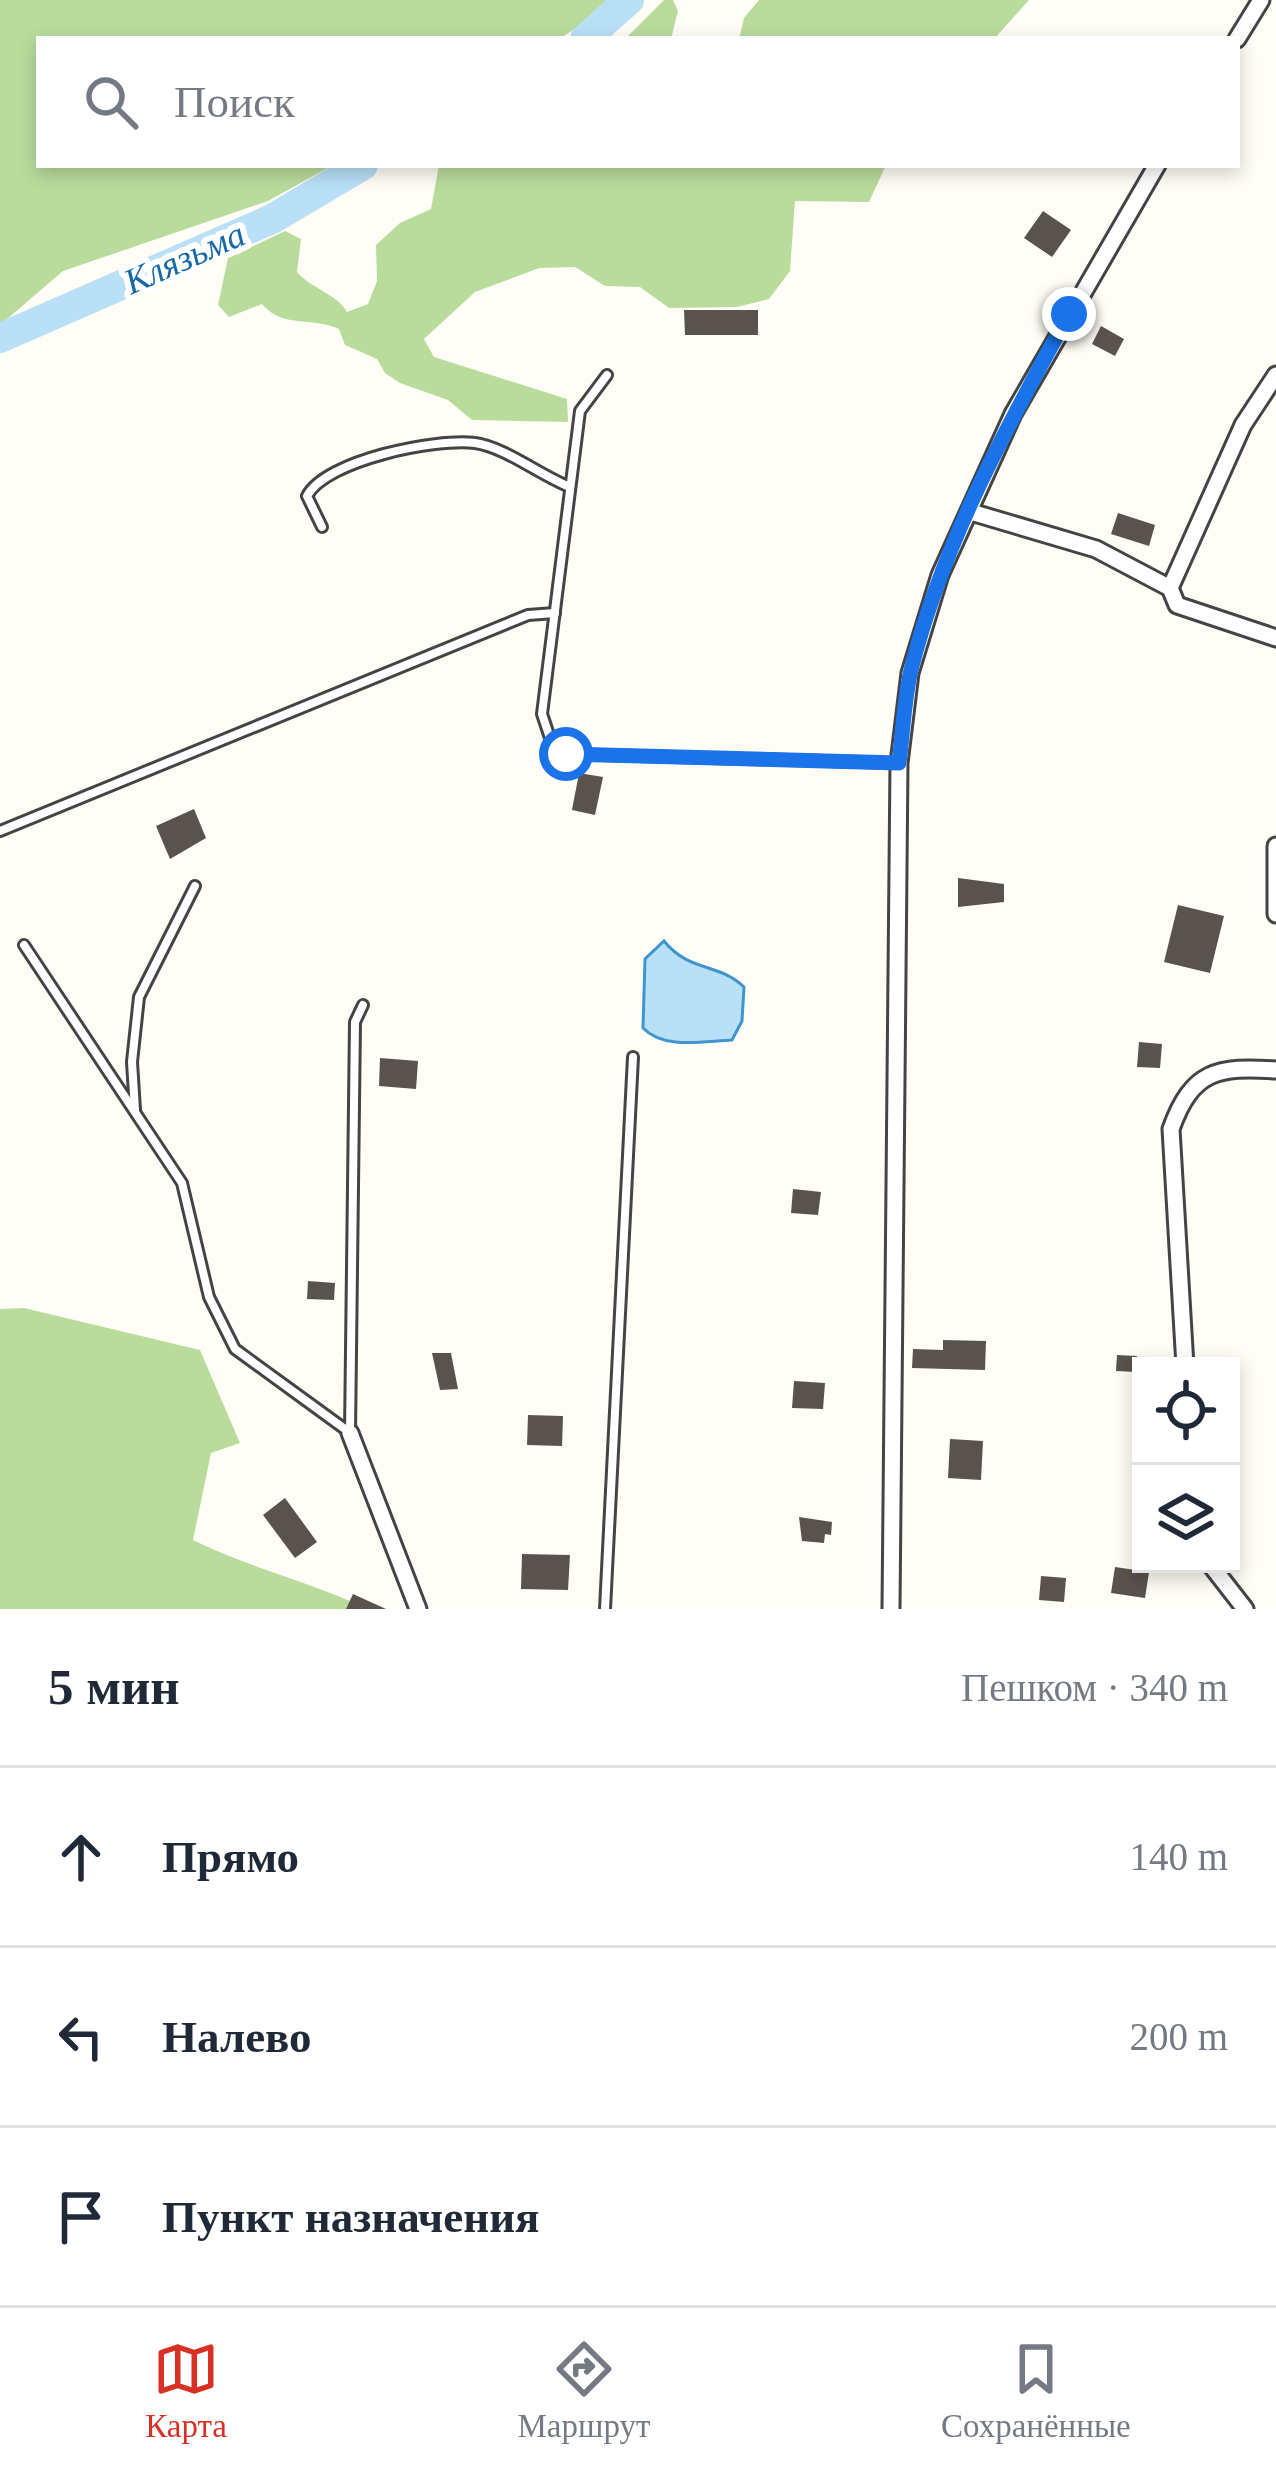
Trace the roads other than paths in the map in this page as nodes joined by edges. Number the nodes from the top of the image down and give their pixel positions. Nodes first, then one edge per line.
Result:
1 (1261, 0) edge
2 (1239, 36) edge
3 (1155, 168) edge
4 (607, 375) dead end
5 (1276, 375) edge
6 (570, 487) junction
7 (970, 512) junction
8 (322, 527) dead end
9 (1170, 588) junction
10 (555, 613) junction
11 (1276, 638) edge
12 (899, 763) junction
13 (0, 830) edge
14 (1276, 846) edge
15 (195, 886) dead end
16 (1276, 914) edge
17 (24, 945) dead end
18 (363, 1005) dead end
19 (633, 1058) dead end
20 (1276, 1070) edge
21 (135, 1115) junction
22 (1184, 1357) edge
23 (350, 1433) junction
24 (1217, 1573) edge
25 (418, 1609) edge
26 (604, 1609) edge
27 (891, 1609) edge
28 (1245, 1609) edge

1 - 2 street
3 - 7 street
4 - 6 lane
5 - 9 street
6 - 8 lane
6 - 10 lane
7 - 9 street
7 - 12 street
9 - 11 street
10 - 12 lane
10 - 13 lane
12 - 27 street
14 - 16 street
15 - 21 lane
17 - 21 lane
18 - 23 lane
19 - 26 lane
20 - 22 street
21 - 23 lane
23 - 25 street
24 - 28 street

